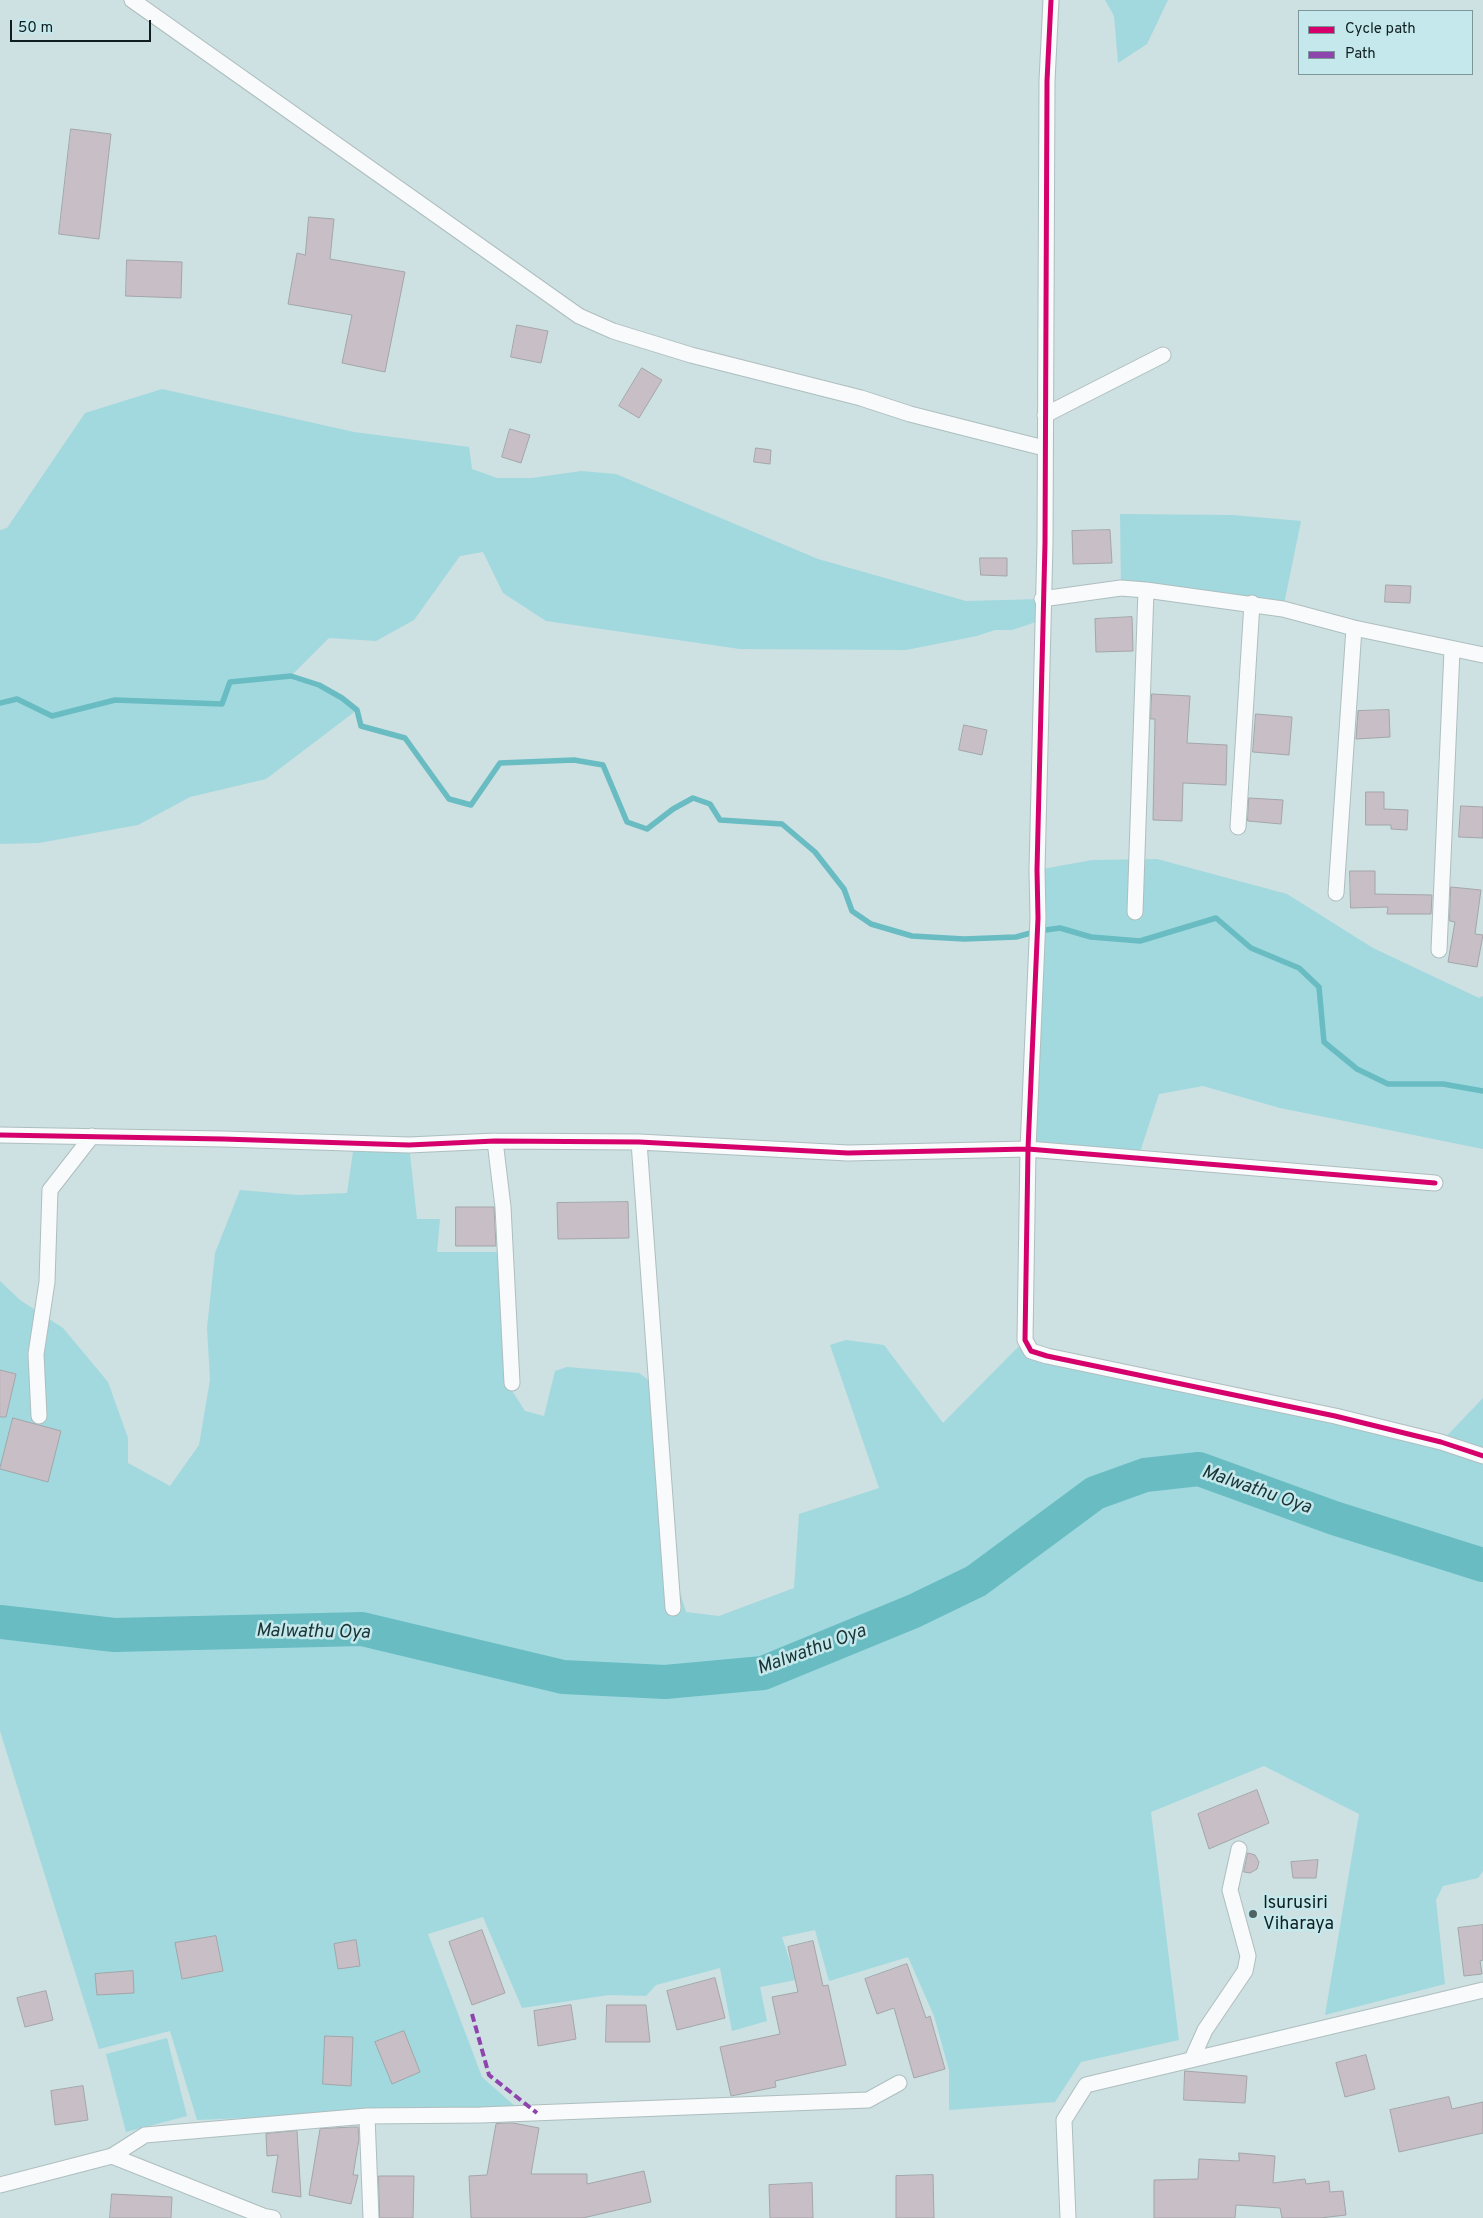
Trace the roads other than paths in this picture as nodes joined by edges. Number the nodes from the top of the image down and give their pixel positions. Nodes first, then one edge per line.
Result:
1 (132, 0) edge
2 (1051, 0) edge
3 (1163, 355) dead end
4 (1045, 415) junction
5 (1044, 448) junction
6 (1146, 590) junction
7 (1042, 599) junction
8 (1252, 603) junction
9 (1354, 628) junction
10 (1452, 650) junction
11 (1483, 655) edge
12 (1238, 827) dead end
13 (1336, 893) dead end
14 (1135, 912) dead end
15 (1439, 950) dead end
16 (0, 1135) edge
17 (92, 1136) junction
18 (496, 1141) junction
19 (639, 1142) junction
20 (1028, 1149) junction
21 (1435, 1184) dead end
22 (512, 1383) dead end
23 (39, 1416) dead end
24 (1483, 1456) edge
25 (673, 1608) dead end
26 (1239, 1849) dead end
27 (1483, 1990) edge
28 (1192, 2059) junction
29 (899, 2083) dead end
30 (367, 2116) junction
31 (112, 2156) junction
32 (0, 2185) edge
33 (273, 2218) edge
34 (371, 2218) edge
35 (1068, 2218) edge

1 - 5 street
2 - 4 street
3 - 4 street
4 - 5 street
5 - 7 street
6 - 7 street
6 - 8 street
6 - 14 street
7 - 20 street
8 - 9 street
8 - 12 street
9 - 10 street
9 - 13 street
10 - 11 street
10 - 15 street
16 - 17 street
17 - 18 street
17 - 23 street
18 - 19 street
18 - 22 street
19 - 20 street
19 - 25 street
20 - 21 street
20 - 24 street
26 - 28 street
27 - 28 street
28 - 35 street
29 - 30 street
30 - 31 street
30 - 34 street
31 - 32 street
31 - 33 street

